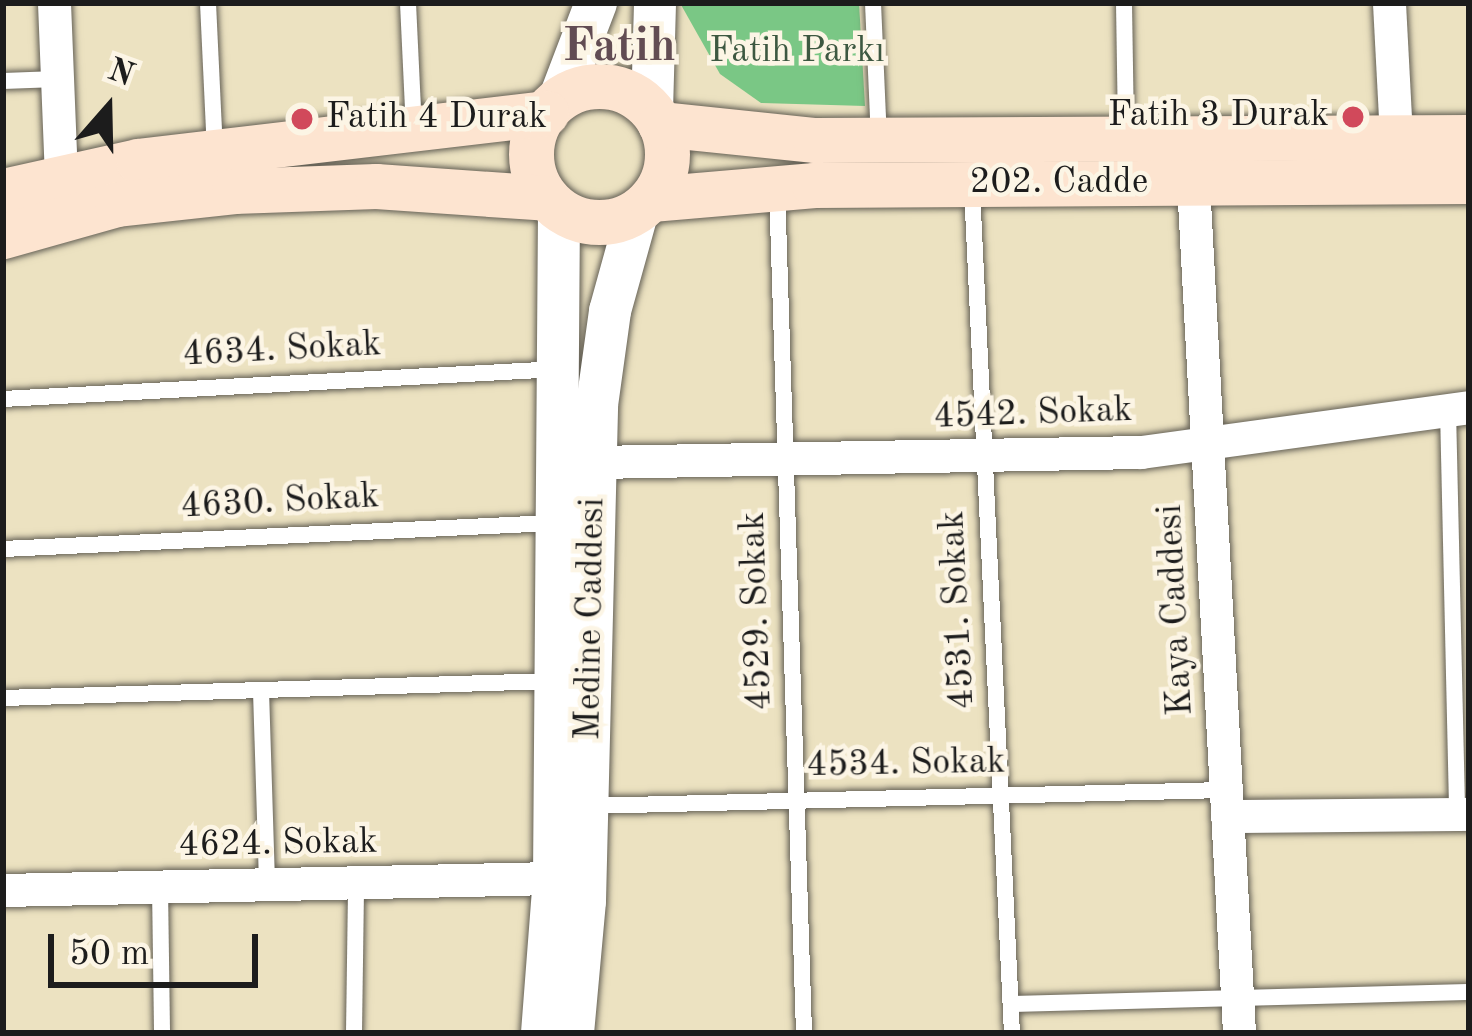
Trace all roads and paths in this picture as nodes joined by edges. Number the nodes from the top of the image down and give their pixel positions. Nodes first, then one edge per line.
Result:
1 (54, 3) edge
2 (208, 3) edge
3 (408, 3) edge
4 (596, 3) edge
5 (655, 3) edge
6 (873, 3) edge
7 (1124, 3) edge
8 (1389, 3) edge
9 (57, 79) junction
10 (3, 81) edge
11 (552, 106) junction
12 (656, 118) junction
13 (414, 133) junction
14 (1469, 137) edge
15 (1126, 139) junction
16 (879, 140) junction
17 (215, 152) junction
18 (1397, 159) junction
19 (61, 174) junction
20 (1469, 181) edge
21 (1193, 183) junction
22 (972, 184) junction
23 (1126, 184) junction
24 (777, 186) junction
25 (3, 191) edge
26 (553, 203) junction
27 (644, 204) junction
28 (3, 236) edge
29 (564, 369) junction
30 (3, 399) edge
31 (1458, 408) edge
32 (1207, 446) junction
33 (985, 456) junction
34 (786, 459) junction
35 (596, 462) junction
36 (561, 522) junction
37 (3, 549) edge
38 (558, 681) junction
39 (261, 691) junction
40 (3, 698) edge
41 (1001, 795) junction
42 (797, 801) junction
43 (1226, 803) junction
44 (587, 806) junction
45 (1463, 814) edge
46 (554, 878) junction
47 (356, 883) junction
48 (267, 884) junction
49 (160, 887) junction
50 (3, 890) edge
51 (1469, 992) edge
52 (1237, 998) junction
53 (1011, 1004) junction
54 (162, 1033) edge
55 (354, 1033) edge
56 (542, 1033) edge
57 (573, 1033) edge
58 (804, 1033) edge
59 (1012, 1033) edge
60 (1239, 1033) edge

1 - 9 street
2 - 17 lane
3 - 13 lane
4 - 11 street
5 - 12 street
6 - 16 lane
7 - 15 lane
8 - 18 street
9 - 10 lane
9 - 19 street
11 - 12 main road
11 - 13 main road
11 - 26 main road
12 - 16 main road, 202. Cadde
12 - 27 main road
13 - 17 main road
14 - 18 main road, 202. Cadde
15 - 16 main road, 202. Cadde
15 - 18 main road, 202. Cadde
15 - 23 lane
17 - 19 main road
18 - 20 main road, 202. Cadde
18 - 21 main road, 202. Cadde
19 - 25 main road
21 - 23 main road, 202. Cadde
21 - 32 street, Kaya Caddesi
22 - 23 main road, 202. Cadde
22 - 24 main road, 202. Cadde
22 - 33 lane, 4531. Sokak
24 - 27 main road, 202. Cadde
24 - 34 lane, 4529. Sokak
26 - 27 main road
26 - 28 main road
26 - 29 street, Medine Caddesi
27 - 35 street, Medine Caddesi
29 - 30 lane, 4634. Sokak
29 - 36 street, Medine Caddesi
31 - 32 street, 4542. Sokak
31 - 45 lane
32 - 33 street, 4542. Sokak
32 - 43 street, Kaya Caddesi
33 - 34 street, 4542. Sokak
33 - 41 lane, 4531. Sokak
34 - 35 street, 4542. Sokak
34 - 42 lane, 4529. Sokak
35 - 44 street, Medine Caddesi
36 - 37 lane, 4630. Sokak
36 - 38 street, Medine Caddesi
38 - 39 lane
38 - 46 street, Medine Caddesi
39 - 40 lane
39 - 48 lane
41 - 42 lane, 4534. Sokak
41 - 43 lane, 4534. Sokak
41 - 53 lane, 4531. Sokak
42 - 44 lane, 4534. Sokak
42 - 58 lane, 4529. Sokak
43 - 45 street
43 - 52 street, Kaya Caddesi
44 - 57 street, Medine Caddesi
46 - 47 street, 4624. Sokak
46 - 56 street, Medine Caddesi
47 - 48 street, 4624. Sokak
47 - 55 lane
48 - 49 street, 4624. Sokak
49 - 50 street, 4624. Sokak
49 - 54 lane
51 - 52 lane
52 - 53 lane
52 - 60 street, Kaya Caddesi
53 - 59 lane, 4531. Sokak

